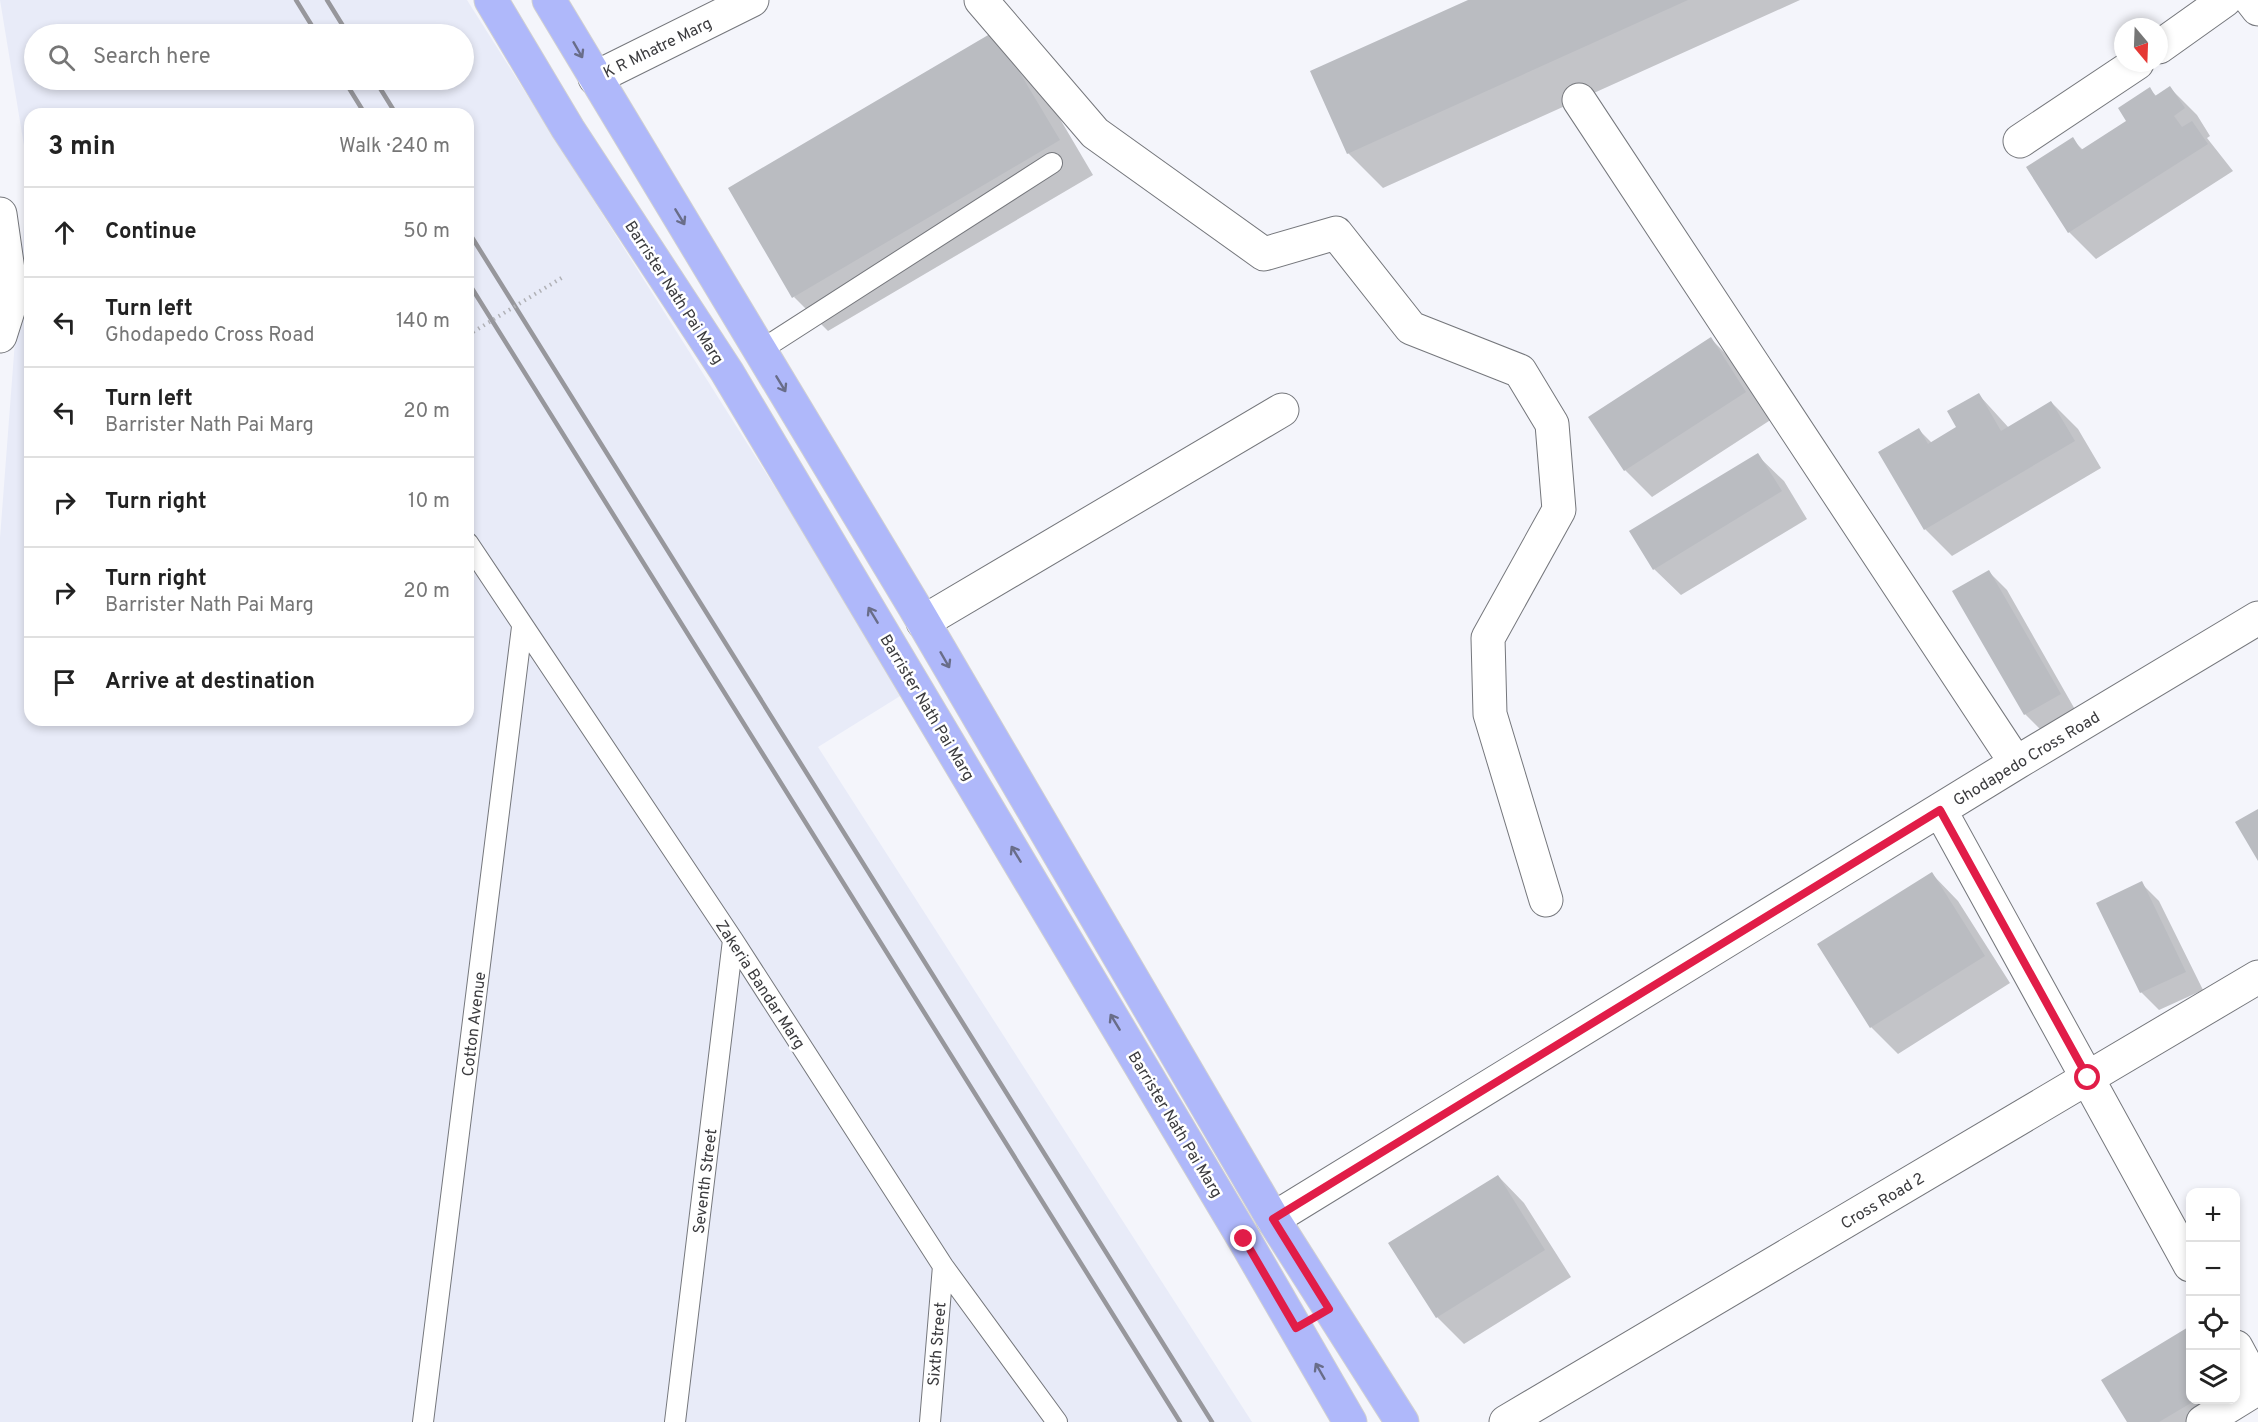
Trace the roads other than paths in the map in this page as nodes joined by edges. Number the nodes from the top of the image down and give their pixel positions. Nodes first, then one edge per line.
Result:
1 (491, 0) edge
2 (549, 0) edge
3 (752, 0) edge
4 (981, 0) edge
5 (2225, 0) edge
6 (2250, 0) edge
7 (2258, 9) edge
8 (2168, 41) edge
9 (2124, 72) edge
10 (595, 78) junction
11 (1579, 99) dead end
12 (2020, 141) dead end
13 (1052, 163) dead end
14 (0, 214) edge
15 (0, 336) edge
16 (761, 350) junction
17 (1282, 410) dead end
18 (474, 552) edge
19 (2258, 618) edge
20 (923, 622) junction
21 (522, 627) junction
22 (2016, 763) junction
23 (1940, 810) junction
24 (1546, 900) dead end
25 (733, 940) junction
26 (2258, 977) edge
27 (2088, 1078) junction
28 (1273, 1219) junction
29 (2186, 1258) edge
30 (943, 1266) junction
31 (1329, 1309) junction
32 (1296, 1328) junction
33 (2237, 1350) edge
34 (2258, 1388) edge
35 (423, 1422) edge
36 (675, 1422) edge
37 (930, 1422) edge
38 (1057, 1422) edge
39 (1350, 1422) edge
40 (1402, 1422) edge
41 (1506, 1422) edge
42 (2203, 1422) edge

32 -> 1 main road, Barrister Nath Pai Marg
2 -> 10 main road
3 - 10 street, K R Mhatre Marg
4 - 24 street
5 - 8 street
6 - 7 street
9 - 12 street
10 -> 16 main road
11 - 22 street
13 - 16 lane
14 - 15 street
16 -> 20 main road
17 - 20 street
18 - 21 lane, Zakeria Bandar Marg
19 - 22 street, Ghodapedo Cross Road
20 -> 28 main road
21 - 25 lane, Zakeria Bandar Marg
21 - 35 lane, Cotton Avenue
22 - 23 street, Ghodapedo Cross Road
23 - 27 street
23 - 28 street, Ghodapedo Cross Road
25 - 30 lane, Zakeria Bandar Marg
25 - 36 lane, Seventh Street
26 - 27 street, Cross Road 2
27 - 29 street
27 - 41 street, Cross Road 2
28 - 31 main road
30 - 37 lane, Sixth Street
30 - 38 lane, Zakeria Bandar Marg
31 - 32 main road
31 - 40 main road
39 -> 32 main road, Barrister Nath Pai Marg
33 - 34 street
34 - 42 street

